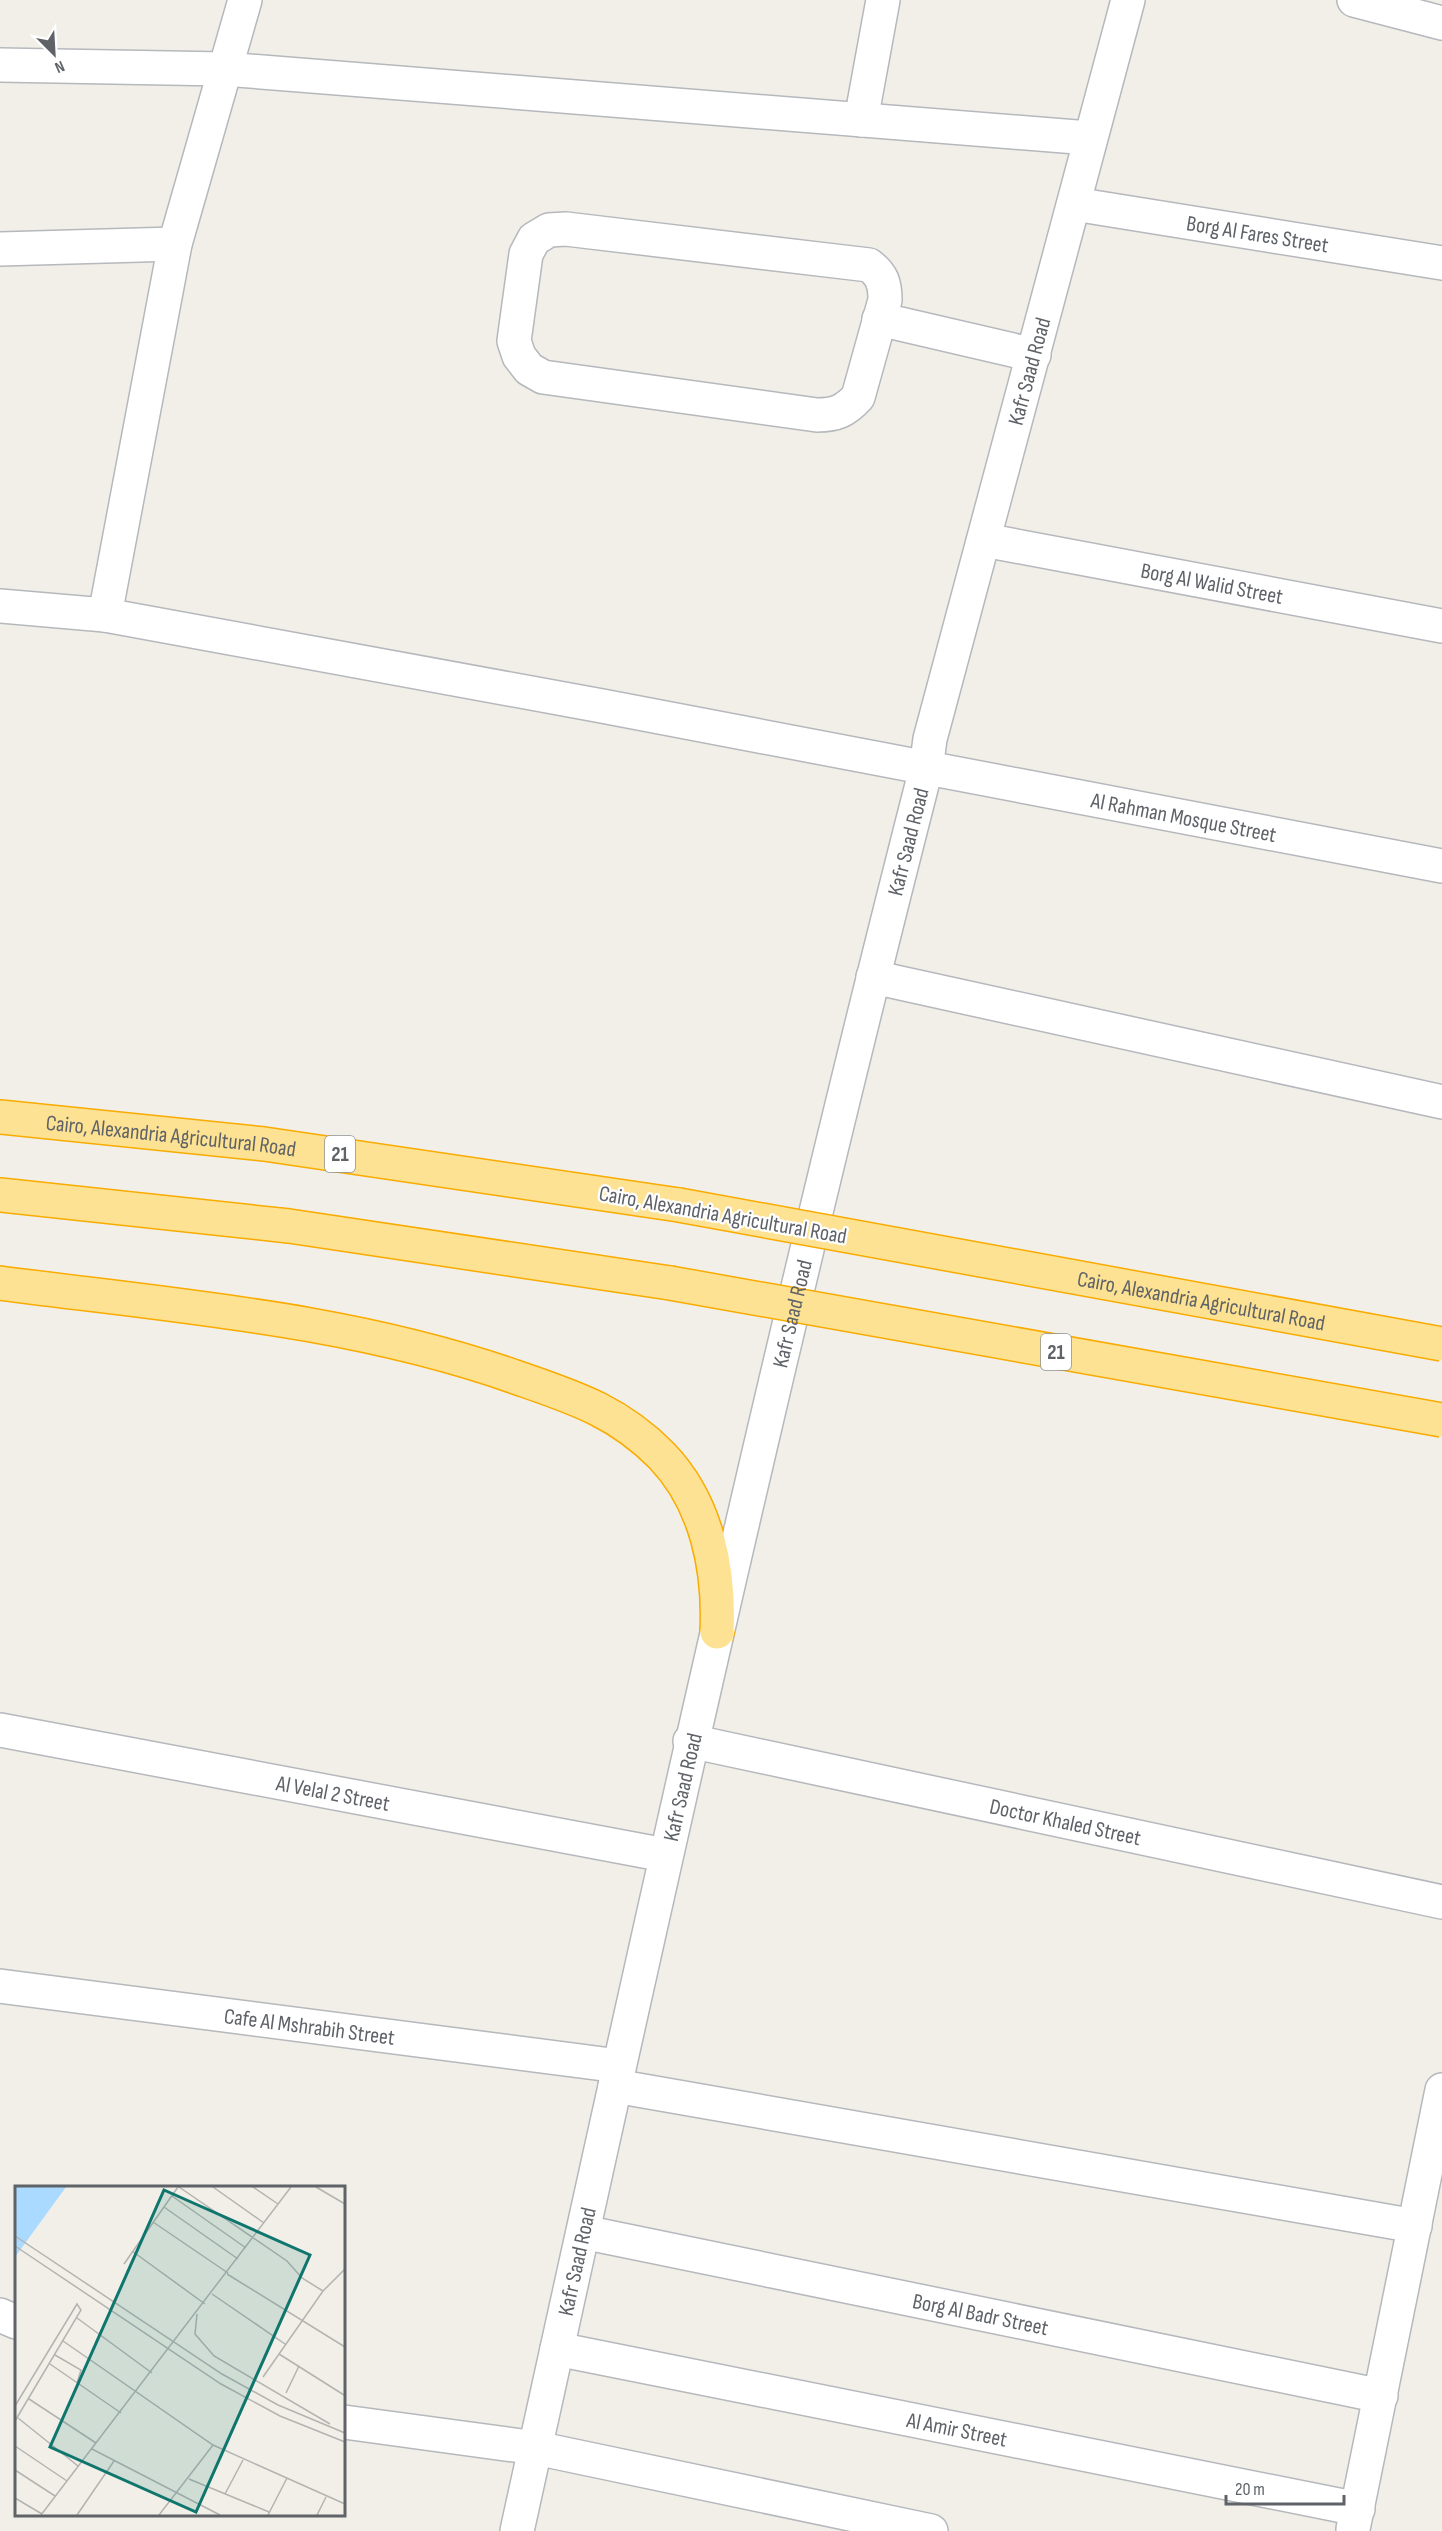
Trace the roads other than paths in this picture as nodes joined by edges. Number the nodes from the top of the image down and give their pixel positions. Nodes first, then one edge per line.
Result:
1 (245, 0) edge
2 (884, 0) edge
3 (1128, 0) edge
4 (1354, 0) edge
5 (1442, 23) edge
6 (0, 65) edge
7 (224, 69) junction
8 (861, 120) junction
9 (1089, 138) junction
10 (1074, 204) junction
11 (176, 244) junction
12 (0, 249) edge
13 (1442, 263) edge
14 (879, 319) junction
15 (1034, 355) junction
16 (984, 540) junction
17 (0, 606) edge
18 (105, 615) junction
19 (1442, 626) edge
20 (926, 770) junction
21 (1442, 867) edge
22 (873, 977) junction
23 (1442, 1102) edge
24 (0, 1117) edge
25 (0, 1195) edge
26 (0, 1283) edge
27 (1442, 1344) edge
28 (1442, 1420) edge
29 (717, 1632) junction
30 (0, 1730) edge
31 (690, 1741) junction
32 (666, 1855) junction
33 (1442, 1902) edge
34 (0, 1986) edge
35 (617, 2076) junction
36 (1442, 2090) edge
37 (1415, 2226) junction
38 (583, 2232) junction
39 (0, 2315) edge
40 (15, 2322) edge
41 (557, 2349) junction
42 (1380, 2396) junction
43 (345, 2422) edge
44 (536, 2448) junction
45 (1355, 2520) edge
46 (518, 2531) edge
47 (931, 2531) edge

1 - 7 street
2 - 8 street
3 - 9 street, Kafr Saad Road
4 - 5 street
6 - 7 street
7 - 8 street
7 - 11 street
8 - 9 street
9 - 10 street, Kafr Saad Road
10 - 13 street, Borg Al Fares Street
10 - 15 street, Kafr Saad Road
11 - 12 street
11 - 18 street
14 - 14 street
14 - 15 street
15 - 16 street, Kafr Saad Road
16 - 19 street, Borg Al Walid Street
16 - 20 street, Kafr Saad Road
17 - 18 street, Al Rahman Mosque Street
18 - 20 street, Al Rahman Mosque Street
20 - 21 street, Al Rahman Mosque Street
20 - 22 street, Kafr Saad Road
22 - 23 street
22 - 29 street, Kafr Saad Road
24 - 27 highway, Cairo, Alexandria Agricultural Road / 21, bridge
25 - 28 highway, 21, bridge
26 - 29 highway
29 - 31 street, Kafr Saad Road
30 - 32 street, Al Velal 2 Street
31 - 32 street, Kafr Saad Road
31 - 33 street, Doctor Khaled Street
32 - 35 street, Kafr Saad Road
34 - 35 street, Cafe Al Mshrabih Street
35 - 37 street, Cafe Al Mshrabih Street
35 - 38 street, Kafr Saad Road
36 - 37 street
37 - 42 street
38 - 41 street, Kafr Saad Road
38 - 42 street, Borg Al Badr Street
39 - 40 street
41 - 44 street, Kafr Saad Road
41 - 45 street, Al Amir Street
42 - 45 street
43 - 44 street
44 - 46 street, Kafr Saad Road
44 - 47 street

